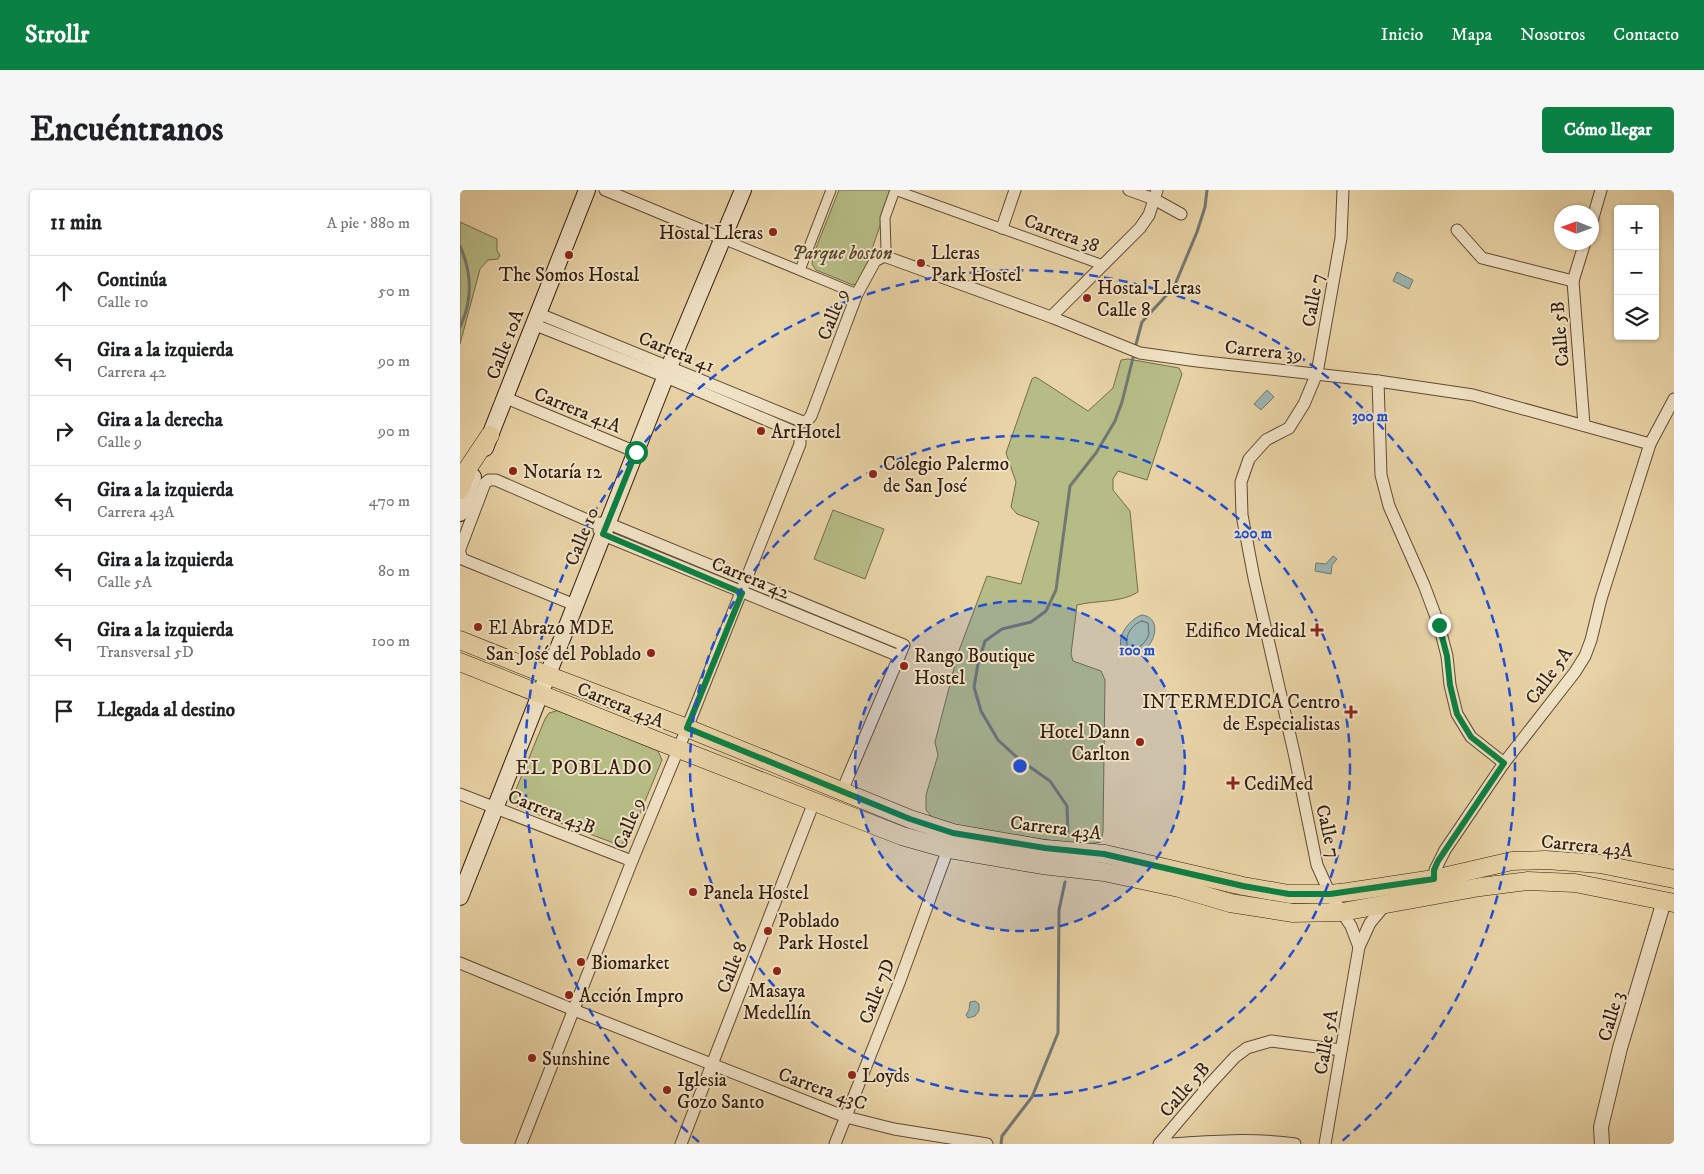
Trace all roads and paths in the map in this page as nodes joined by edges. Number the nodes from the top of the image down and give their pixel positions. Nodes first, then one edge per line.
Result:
1 (587, 190) edge
2 (605, 190) edge
3 (743, 190) edge
4 (831, 190) edge
5 (895, 190) edge
6 (1014, 190) edge
7 (1129, 190) edge
8 (1343, 190) edge
9 (1601, 190) edge
10 (1155, 195) edge
11 (1597, 205) edge
12 (1181, 214) dead end
13 (1002, 228) junction
14 (1457, 230) dead end
15 (723, 239) junction
16 (1583, 250) edge
17 (884, 256) junction
18 (1103, 266) junction
19 (800, 270) junction
20 (1573, 281) junction
21 (857, 294) junction
22 (1051, 317) junction
23 (535, 318) junction
24 (668, 372) junction
25 (1317, 373) junction
26 (1378, 380) junction
27 (506, 398) junction
28 (1674, 399) edge
29 (1671, 411) edge
30 (807, 419) junction
31 (1584, 425) junction
32 (490, 435) junction
33 (798, 438) junction
34 (1650, 444) junction
35 (636, 452) junction
36 (464, 464) edge
37 (460, 490) edge
38 (460, 513) edge
39 (601, 527) junction
40 (460, 553) edge
41 (747, 581) junction
42 (742, 593) junction
43 (575, 604) junction
44 (460, 640) edge
45 (899, 656) junction
46 (460, 662) edge
47 (548, 675) junction
48 (540, 694) junction
49 (687, 728) junction
50 (678, 749) junction
51 (1504, 763) junction
52 (842, 792) junction
53 (460, 794) edge
54 (814, 802) junction
55 (496, 808) junction
56 (948, 849) junction
57 (632, 861) junction
58 (1674, 879) edge
59 (1435, 887) junction
60 (1330, 894) junction
61 (460, 897) edge
62 (1669, 902) edge
63 (1384, 905) junction
64 (1342, 912) junction
65 (1359, 947) junction
66 (460, 963) edge
67 (574, 1010) junction
68 (1341, 1050) junction
69 (712, 1064) junction
70 (846, 1117) junction
71 (521, 1144) edge
72 (681, 1144) edge
73 (835, 1144) edge
74 (986, 1144) edge
75 (1159, 1144) edge
76 (1170, 1144) edge
77 (1295, 1144) edge
78 (1325, 1144) edge
79 (1602, 1144) edge

1 - 23 main road, Calle 10A
2 - 15 street
3 - 15 main road, Calle 10
4 - 19 street
5 - 13 street, Carrera 38
5 - 17 street
6 - 13 street
7 - 10 street
8 - 25 street, Calle 7
9 - 11 street
10 - 12 street
10 - 18 street
13 - 18 street, Carrera 38
14 - 20 street
15 - 19 street
15 - 24 main road, Calle 10
16 - 20 street, Calle 5B
17 - 21 street, Calle 9
17 - 22 street, Carrera 39
18 - 22 street
19 - 21 street
20 - 31 street, Calle 5B
21 - 30 street, Calle 9
22 - 25 street, Carrera 39
23 - 24 street, Carrera 41
23 - 27 main road, Calle 10A
24 - 30 street, Carrera 41
24 - 33 street, Carrera 41
24 - 35 main road, Calle 10
25 - 26 street, Carrera 39
25 - 60 street, Calle 7
26 - 31 street, Carrera 39
26 - 51 street
27 - 32 main road, Calle 10A
27 - 35 street, Carrera 41A
28 - 29 street, Calle 5A
29 - 34 street, Calle 5A
30 - 33 street, Calle 9
31 - 34 street, Carrera 39
32 - 36 main road
32 - 38 main road, Calle 10A
33 - 41 street, Calle 9
34 - 51 street, Calle 5A
35 - 39 main road, Calle 10
36 - 37 main road
39 - 40 street, Carrera 42
39 - 41 street, Carrera 42
39 - 42 street, Carrera 42
39 - 43 main road, Calle 10
40 - 43 street
41 - 42 street, Calle 9
41 - 45 street, Carrera 42
42 - 45 street, Carrera 42
42 - 49 street, Calle 9
43 - 47 main road, Calle 10
44 - 47 main road, Carrera 43A
45 - 52 street
46 - 48 main road, Carrera 43A
47 - 48 main road, Calle 10
47 - 49 main road, Carrera 43A
48 - 50 main road, Carrera 43A
48 - 55 main road, Calle 10
49 - 50 street, Calle 9
49 - 52 main road, Carrera 43A
50 - 54 main road, Carrera 43A
50 - 57 street, Calle 9
51 - 59 street, Calle 5A
52 - 60 main road, Carrera 43A
53 - 55 street, Carrera 43B
54 - 56 main road, Carrera 43A
54 - 69 street, Calle 8
55 - 57 street, Carrera 43B
55 - 61 main road, Calle 10
56 - 64 main road, Carrera 43A
56 - 70 street, Calle 7D
57 - 67 street, Calle 9
58 - 59 main road, Carrera 43A
59 - 60 main road, Carrera 43A
59 - 62 main road, Carrera 43A
59 - 63 main road, Carrera 43A
60 - 64 street, Calle 7
62 - 79 street, Calle 3
63 - 64 main road, Carrera 43A
63 - 65 street, Calle 5A
64 - 65 street
65 - 68 street, Calle 5A
66 - 67 street, Carrera 43C
67 - 69 street, Carrera 43C
67 - 71 street, Calle 9
68 - 75 street, Calle 5B
68 - 78 street, Calle 5A
69 - 70 street, Carrera 43C
69 - 72 street, Calle 8
70 - 73 street, Calle 7D
70 - 74 street, Carrera 43C
76 - 77 street

